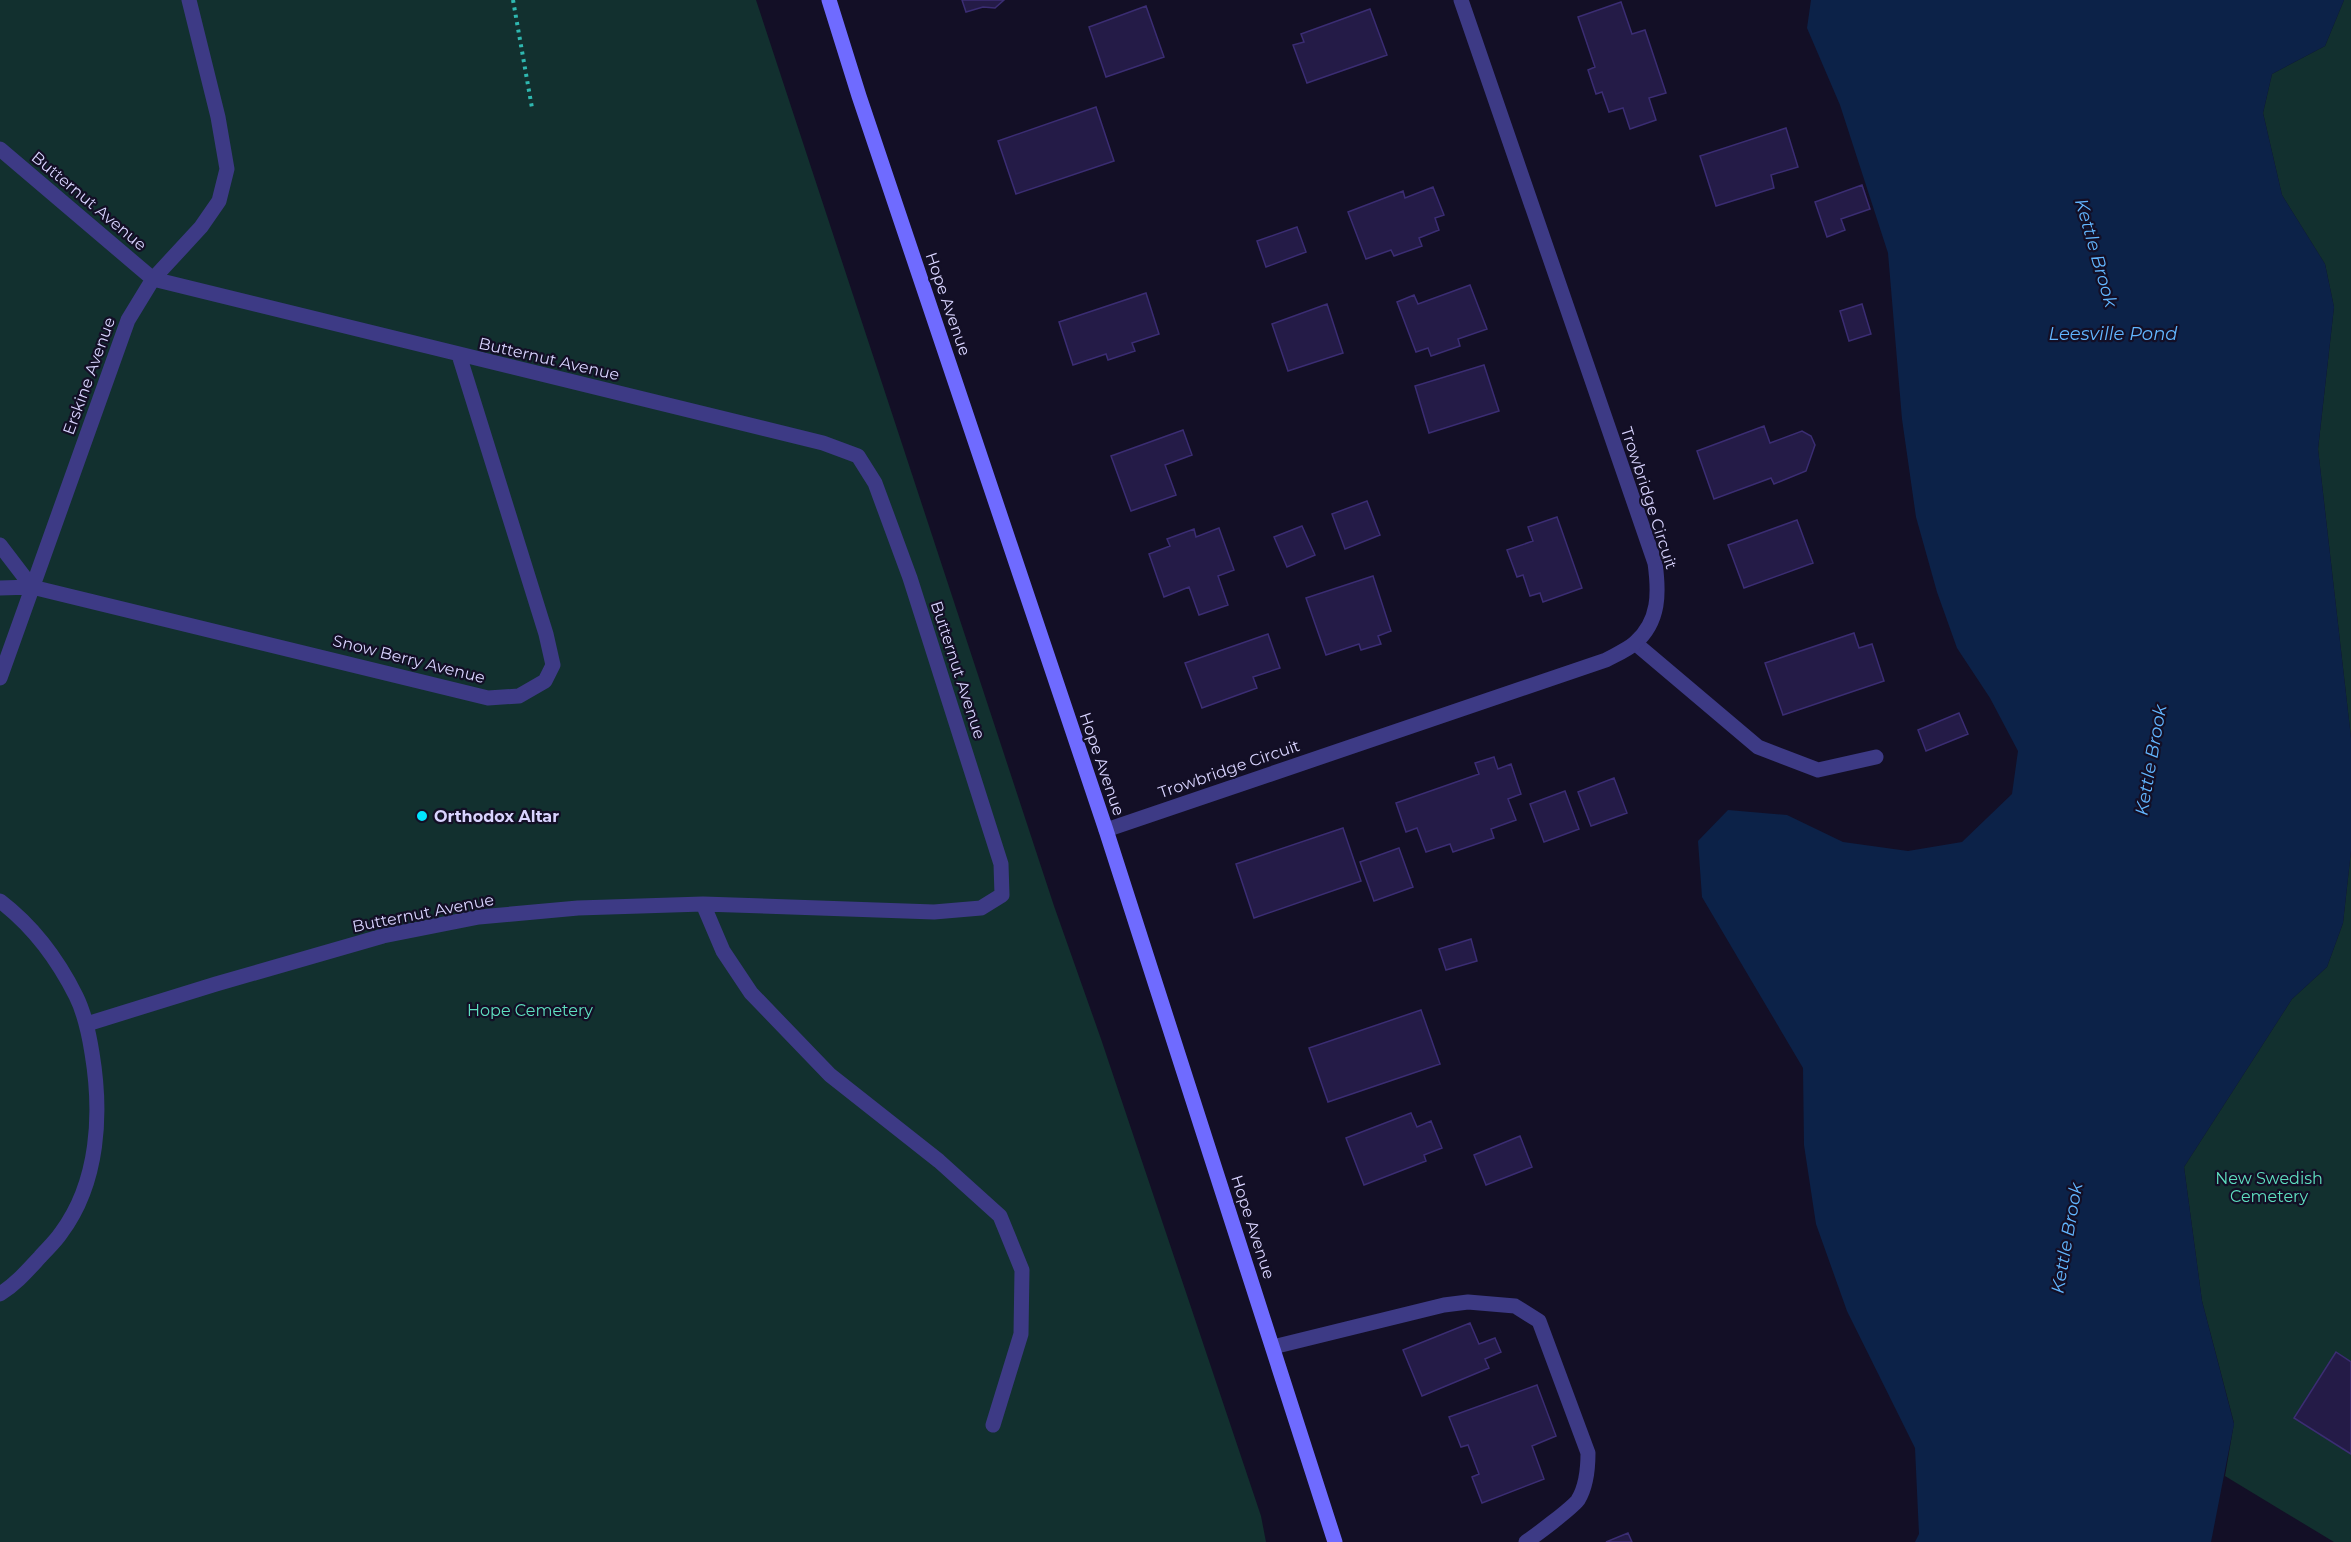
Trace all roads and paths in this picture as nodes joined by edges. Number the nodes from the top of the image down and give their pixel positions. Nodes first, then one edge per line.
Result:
1 (189, 0) edge
2 (513, 0) edge
3 (830, 0) edge
4 (1461, 0) edge
5 (532, 108) dead end
6 (0, 149) edge
7 (153, 279) junction
8 (459, 355) junction
9 (0, 545) edge
10 (32, 587) junction
11 (0, 588) edge
12 (1635, 643) junction
13 (0, 678) edge
14 (1875, 757) dead end
15 (1106, 830) junction
16 (0, 901) edge
17 (703, 904) junction
18 (87, 1024) junction
19 (0, 1294) edge
20 (1273, 1347) junction
21 (993, 1425) dead end
22 (1335, 1542) edge
23 (1526, 1542) edge

1 - 7 street, Erskine Avenue
2 - 5 path
3 - 15 main road, Hope Avenue
4 - 12 street, Trowbridge Circuit
6 - 7 street, Butternut Avenue
7 - 8 street, Butternut Avenue
7 - 10 street, Erskine Avenue
8 - 10 street, Snow Berry Avenue
8 - 17 street, Butternut Avenue
9 - 10 street
10 - 11 street, Snow Berry Avenue
10 - 13 street, Erskine Avenue
12 - 14 street
12 - 15 street, Trowbridge Circuit
15 - 20 main road, Hope Avenue
16 - 18 street
17 - 18 street, Butternut Avenue
17 - 21 street
18 - 19 street
20 - 22 main road, Hope Avenue
20 - 23 street

